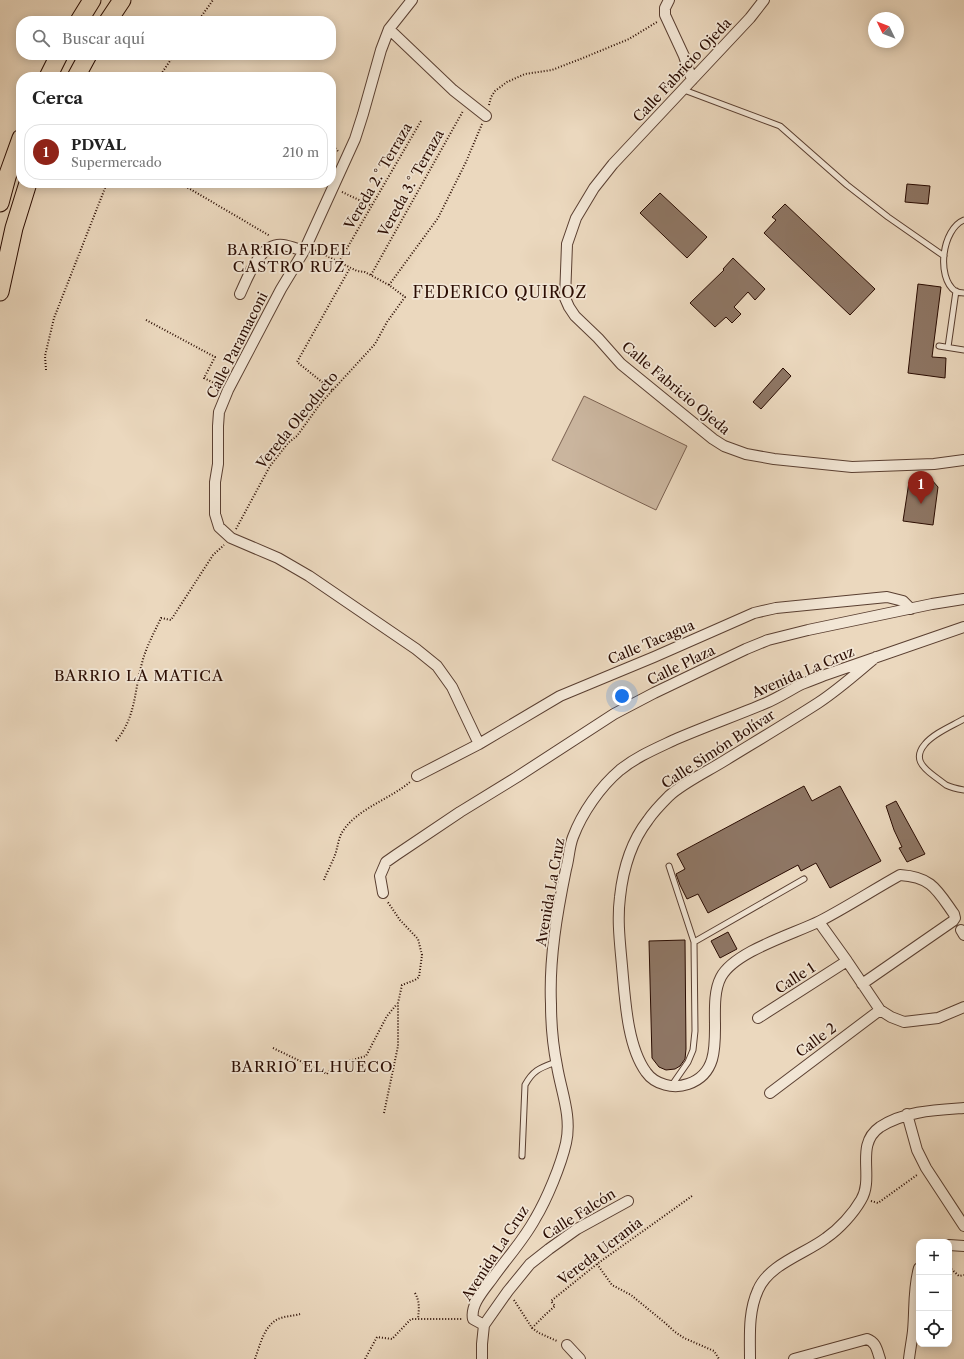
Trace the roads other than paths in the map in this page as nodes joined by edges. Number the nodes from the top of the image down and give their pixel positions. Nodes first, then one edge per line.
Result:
1 (92, 0) edge
2 (122, 0) edge
3 (412, 0) edge
4 (669, 0) edge
5 (762, 3) edge
6 (82, 16) edge
7 (111, 16) edge
8 (389, 29) junction
9 (56, 60) edge
10 (85, 60) edge
11 (50, 72) edge
12 (79, 72) edge
13 (692, 80) junction
14 (684, 90) junction
15 (486, 116) road end
16 (16, 152) edge
17 (336, 181) edge
18 (26, 188) edge
19 (333, 188) edge
20 (0, 203) edge
21 (964, 220) edge
22 (306, 248) junction
23 (944, 256) junction
24 (956, 291) junction
25 (0, 292) edge
26 (964, 293) edge
27 (240, 294) dead end
28 (939, 346) dead end
29 (948, 347) junction
30 (964, 350) edge
31 (964, 460) edge
32 (964, 599) edge
33 (911, 609) junction
34 (964, 627) edge
35 (876, 658) junction
36 (964, 719) edge
37 (479, 744) junction
38 (417, 776) road end
39 (964, 790) edge
40 (670, 866) dead end
41 (804, 879) dead end
42 (382, 893) road end
43 (818, 922) junction
44 (694, 942) junction
45 (847, 961) junction
46 (862, 984) junction
47 (964, 1007) edge
48 (880, 1010) junction
49 (758, 1018) dead end
50 (556, 1062) junction
51 (672, 1086) junction
52 (770, 1093) dead end
53 (964, 1108) edge
54 (907, 1114) junction
55 (522, 1156) dead end
56 (628, 1201) dead end
57 (964, 1226) edge
58 (952, 1246) edge
59 (964, 1246) edge
60 (917, 1275) edge
61 (484, 1325) junction
62 (568, 1345) road end
63 (482, 1359) edge
64 (580, 1359) edge
65 (750, 1359) edge
66 (794, 1359) edge
67 (880, 1359) edge
68 (909, 1359) edge

1 - 6 highway
2 - 7 highway
3 - 8 street, Calle Paramaconi
4 - 13 street
5 - 13 street, Calle Fabricio Ojeda
8 - 15 street
8 - 17 street, Calle Paramaconi
9 - 11 highway
10 - 12 highway
13 - 14 street, Calle Fabricio Ojeda
14 - 23 lane
14 - 31 street, Calle Fabricio Ojeda
16 - 20 highway
18 - 25 highway
19 - 22 street, Calle Paramaconi
21 - 23 lane
22 - 27 street
22 - 37 street, Calle Paramaconi
23 - 24 lane
24 - 26 lane
24 - 29 lane
28 - 29 lane
29 - 30 lane
32 - 33 street, Calle Plaza
33 - 37 street, Calle Tacagua
33 - 42 street, Calle Plaza
34 - 35 street, Avenida La Cruz
35 - 50 street, Avenida La Cruz
35 - 51 street, Calle Simón Bolívar
36 - 39 lane
37 - 38 street, Calle Tacagua
40 - 44 lane
41 - 44 lane
43 - 45 street
43 - 46 street
43 - 51 street
44 - 51 lane
45 - 46 street
45 - 49 street, Calle 1
46 - 48 street
47 - 48 street
48 - 52 street, Calle 2
50 - 55 lane
50 - 61 street, Avenida La Cruz
53 - 54 street
54 - 57 street
54 - 65 street
56 - 61 street, Calle Falcón
58 - 59 street
60 - 68 street
61 - 63 street
62 - 64 street
66 - 67 street

